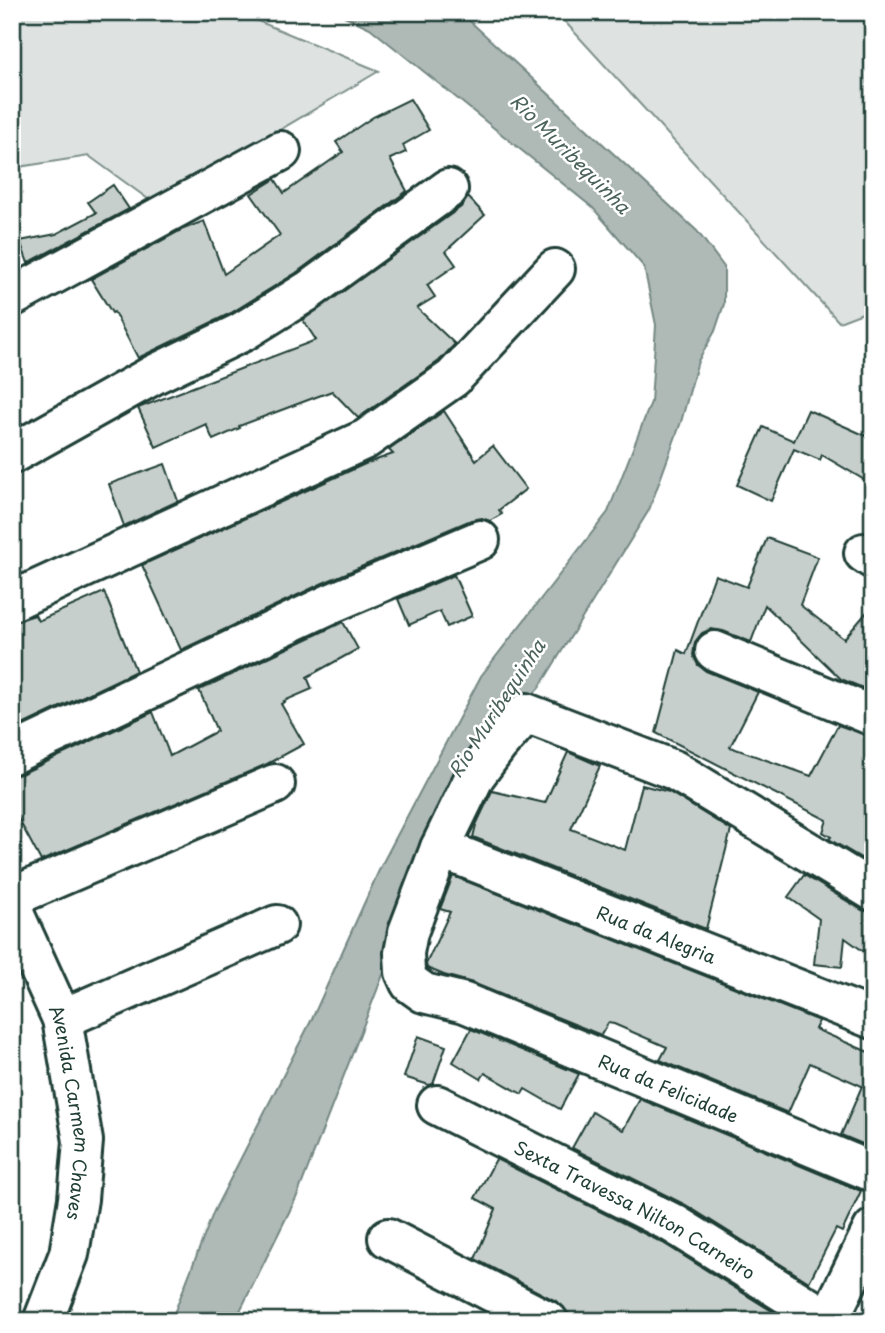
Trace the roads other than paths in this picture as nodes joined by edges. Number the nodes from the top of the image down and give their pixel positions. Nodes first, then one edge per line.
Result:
1 (281, 151) dead end
2 (448, 189) dead end
3 (555, 269) dead end
4 (12, 297) edge
5 (12, 454) edge
6 (480, 540) dead end
7 (12, 601) edge
8 (715, 651) dead end
9 (873, 716) edge
10 (12, 754) edge
11 (275, 784) dead end
12 (440, 848) junction
13 (873, 891) edge
14 (12, 897) edge
15 (12, 909) edge
16 (277, 925) dead end
17 (62, 1019) junction
18 (873, 1019) edge
19 (437, 1105) dead end
20 (873, 1172) edge
21 (873, 1229) edge
22 (388, 1238) dead end
23 (829, 1320) edge
24 (43, 1321) edge
25 (548, 1321) edge

1 - 4 street
2 - 5 street
3 - 7 street
6 - 10 street
8 - 9 street
11 - 14 street
12 - 13 street, Rua da Felicidade
12 - 18 street, Rua da Alegria
12 - 20 street, Rua da Felicidade
15 - 17 street, Avenida Carmem Chaves
16 - 17 street
17 - 24 street, Avenida Carmem Chaves
19 - 23 street, Sexta Travessa Nilton Carneiro
21 - 23 street
22 - 25 street

